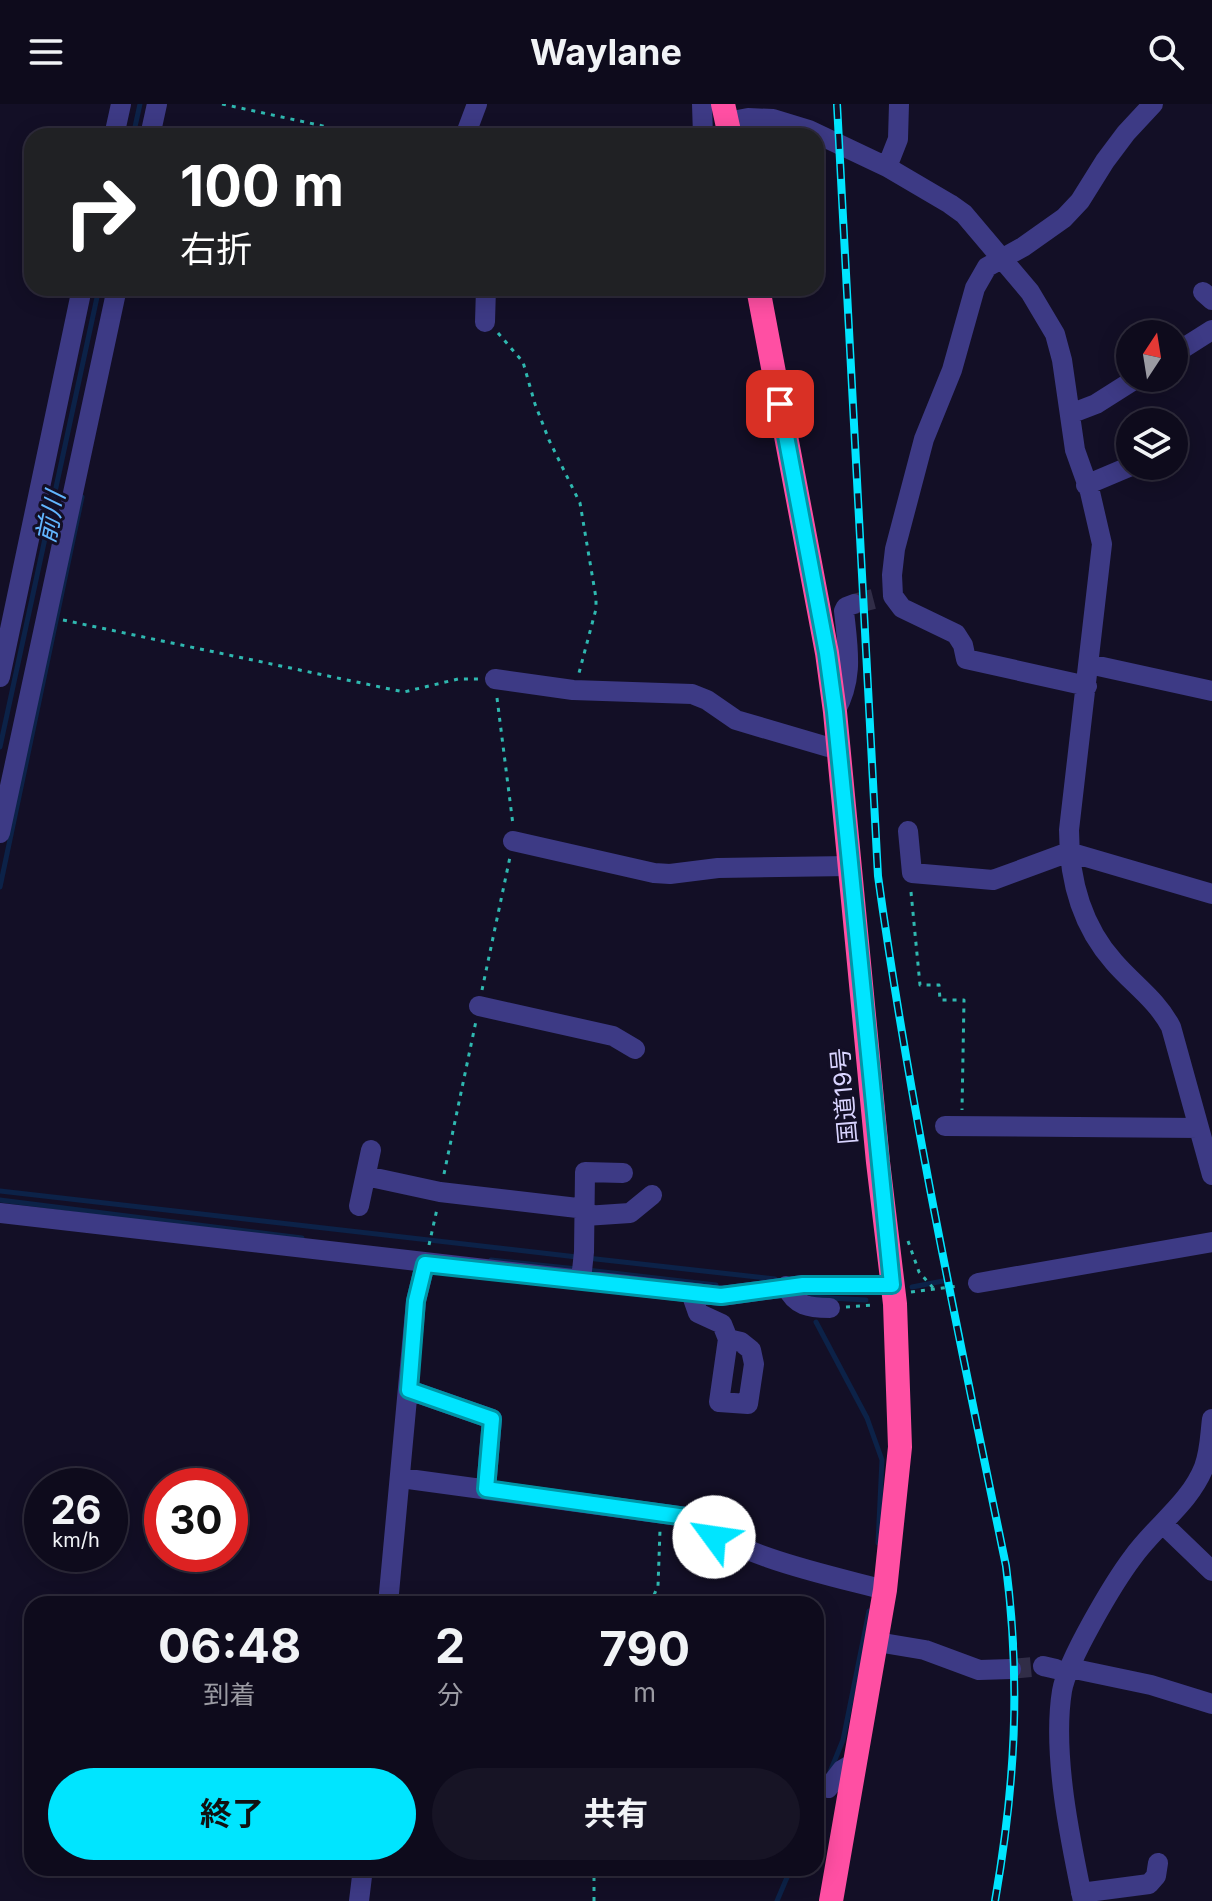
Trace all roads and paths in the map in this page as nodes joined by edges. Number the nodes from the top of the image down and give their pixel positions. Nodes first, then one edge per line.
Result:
1 (121, 104) edge
2 (157, 104) edge
3 (222, 104) edge
4 (477, 104) edge
5 (702, 104) edge
6 (899, 104) edge
7 (1153, 104) edge
8 (727, 121) edge
9 (116, 128) edge
10 (152, 128) edge
11 (332, 128) edge
12 (468, 128) edge
13 (703, 128) edge
14 (803, 128) edge
15 (824, 137) edge
16 (887, 167) junction
17 (1001, 260) junction
18 (80, 296) edge
19 (115, 296) edge
20 (486, 296) edge
21 (760, 296) edge
22 (485, 322) joint
23 (1212, 330) edge
24 (1188, 345) edge
25 (1116, 391) edge
26 (1070, 414) junction
27 (1116, 472) edge
28 (1086, 485) junction
29 (895, 549) junction
30 (881, 594) dead end
31 (854, 604) dead end
32 (45, 616) junction
33 (1089, 664) junction
34 (0, 677) edge
35 (495, 679) junction
36 (1087, 686) junction
37 (573, 690) junction
38 (1212, 691) edge
39 (835, 712) junction
40 (838, 747) junction
41 (908, 831) dead end
42 (0, 833) edge
43 (513, 841) junction
44 (1069, 852) junction
45 (850, 866) junction
46 (912, 873) junction
47 (1212, 894) edge
48 (479, 1006) junction
49 (635, 1049) dead end
50 (954, 1126) joint
51 (1205, 1138) edge
52 (371, 1150) dead end
53 (623, 1173) dead end
54 (1212, 1175) edge
55 (366, 1176) junction
56 (440, 1192) junction
57 (652, 1195) dead end
58 (359, 1206) dead end
59 (586, 1212) junction
60 (0, 1213) edge
61 (901, 1236) dead end
62 (1212, 1242) edge
63 (425, 1264) junction
64 (581, 1280) junction
65 (987, 1285) joint
66 (786, 1286) junction
67 (932, 1288) junction
68 (691, 1293) junction
69 (892, 1294) junction
70 (830, 1308) joint
71 (728, 1339) dead end
72 (409, 1390) junction
73 (1212, 1419) edge
74 (401, 1478) junction
75 (486, 1489) junction
76 (661, 1514) junction
77 (1163, 1524) junction
78 (1212, 1571) edge
79 (885, 1590) junction
80 (389, 1596) edge
81 (654, 1596) edge
82 (877, 1642) junction
83 (1056, 1668) junction
84 (1002, 1669) tunnel mouth
85 (1212, 1704) edge
86 (854, 1763) junction
87 (824, 1787) edge
88 (1158, 1863) dead end
89 (362, 1876) edge
90 (594, 1876) edge
91 (1082, 1897) edge
92 (359, 1901) edge
93 (594, 1901) edge
94 (831, 1901) edge

1 - 9 street
2 - 10 street
3 - 11 path
4 - 12 street
5 - 13 street
6 - 16 street
7 - 17 street
8 - 14 street
15 - 16 street
16 - 17 street
17 - 26 street
17 - 29 street
18 - 34 street
19 - 32 street
20 - 22 street
21 - 39 highway, 国道19号
22 - 37 path
23 - 24 street
25 - 26 street
26 - 28 street
27 - 28 street
28 - 33 street
29 - 30 street
29 - 36 street
31 - 39 street
32 - 35 path
32 - 42 street
33 - 36 street
33 - 38 street
35 - 37 street
35 - 43 path
36 - 44 street
37 - 40 street
39 - 40 highway, 国道19号
40 - 45 highway, 国道19号
41 - 46 street
43 - 45 street
43 - 48 path
44 - 46 street
44 - 47 street
44 - 51 street
45 - 69 highway, 国道19号
46 - 50 path
48 - 49 street
48 - 56 path
50 - 51 street
51 - 54 street
52 - 55 street
53 - 59 street
55 - 56 street
55 - 58 street
56 - 59 street
56 - 63 path
57 - 59 street
59 - 64 street
60 - 63 street
61 - 67 path
62 - 65 street
63 - 64 street
63 - 72 street
64 - 68 street
65 - 67 path
66 - 68 street
66 - 69 street
66 - 70 street
67 - 69 path
68 - 71 street
69 - 70 path
69 - 79 highway, 国道19号
72 - 74 street
72 - 75 street
73 - 77 street
74 - 75 street
74 - 80 street
75 - 76 street
76 - 79 street
76 - 81 path
77 - 78 street
77 - 83 street
79 - 82 highway, 国道19号
82 - 84 street
82 - 86 highway, 国道19号
83 - 85 street
83 - 91 street
86 - 87 street
86 - 94 highway, 国道19号
88 - 91 street
89 - 92 street
90 - 93 path

